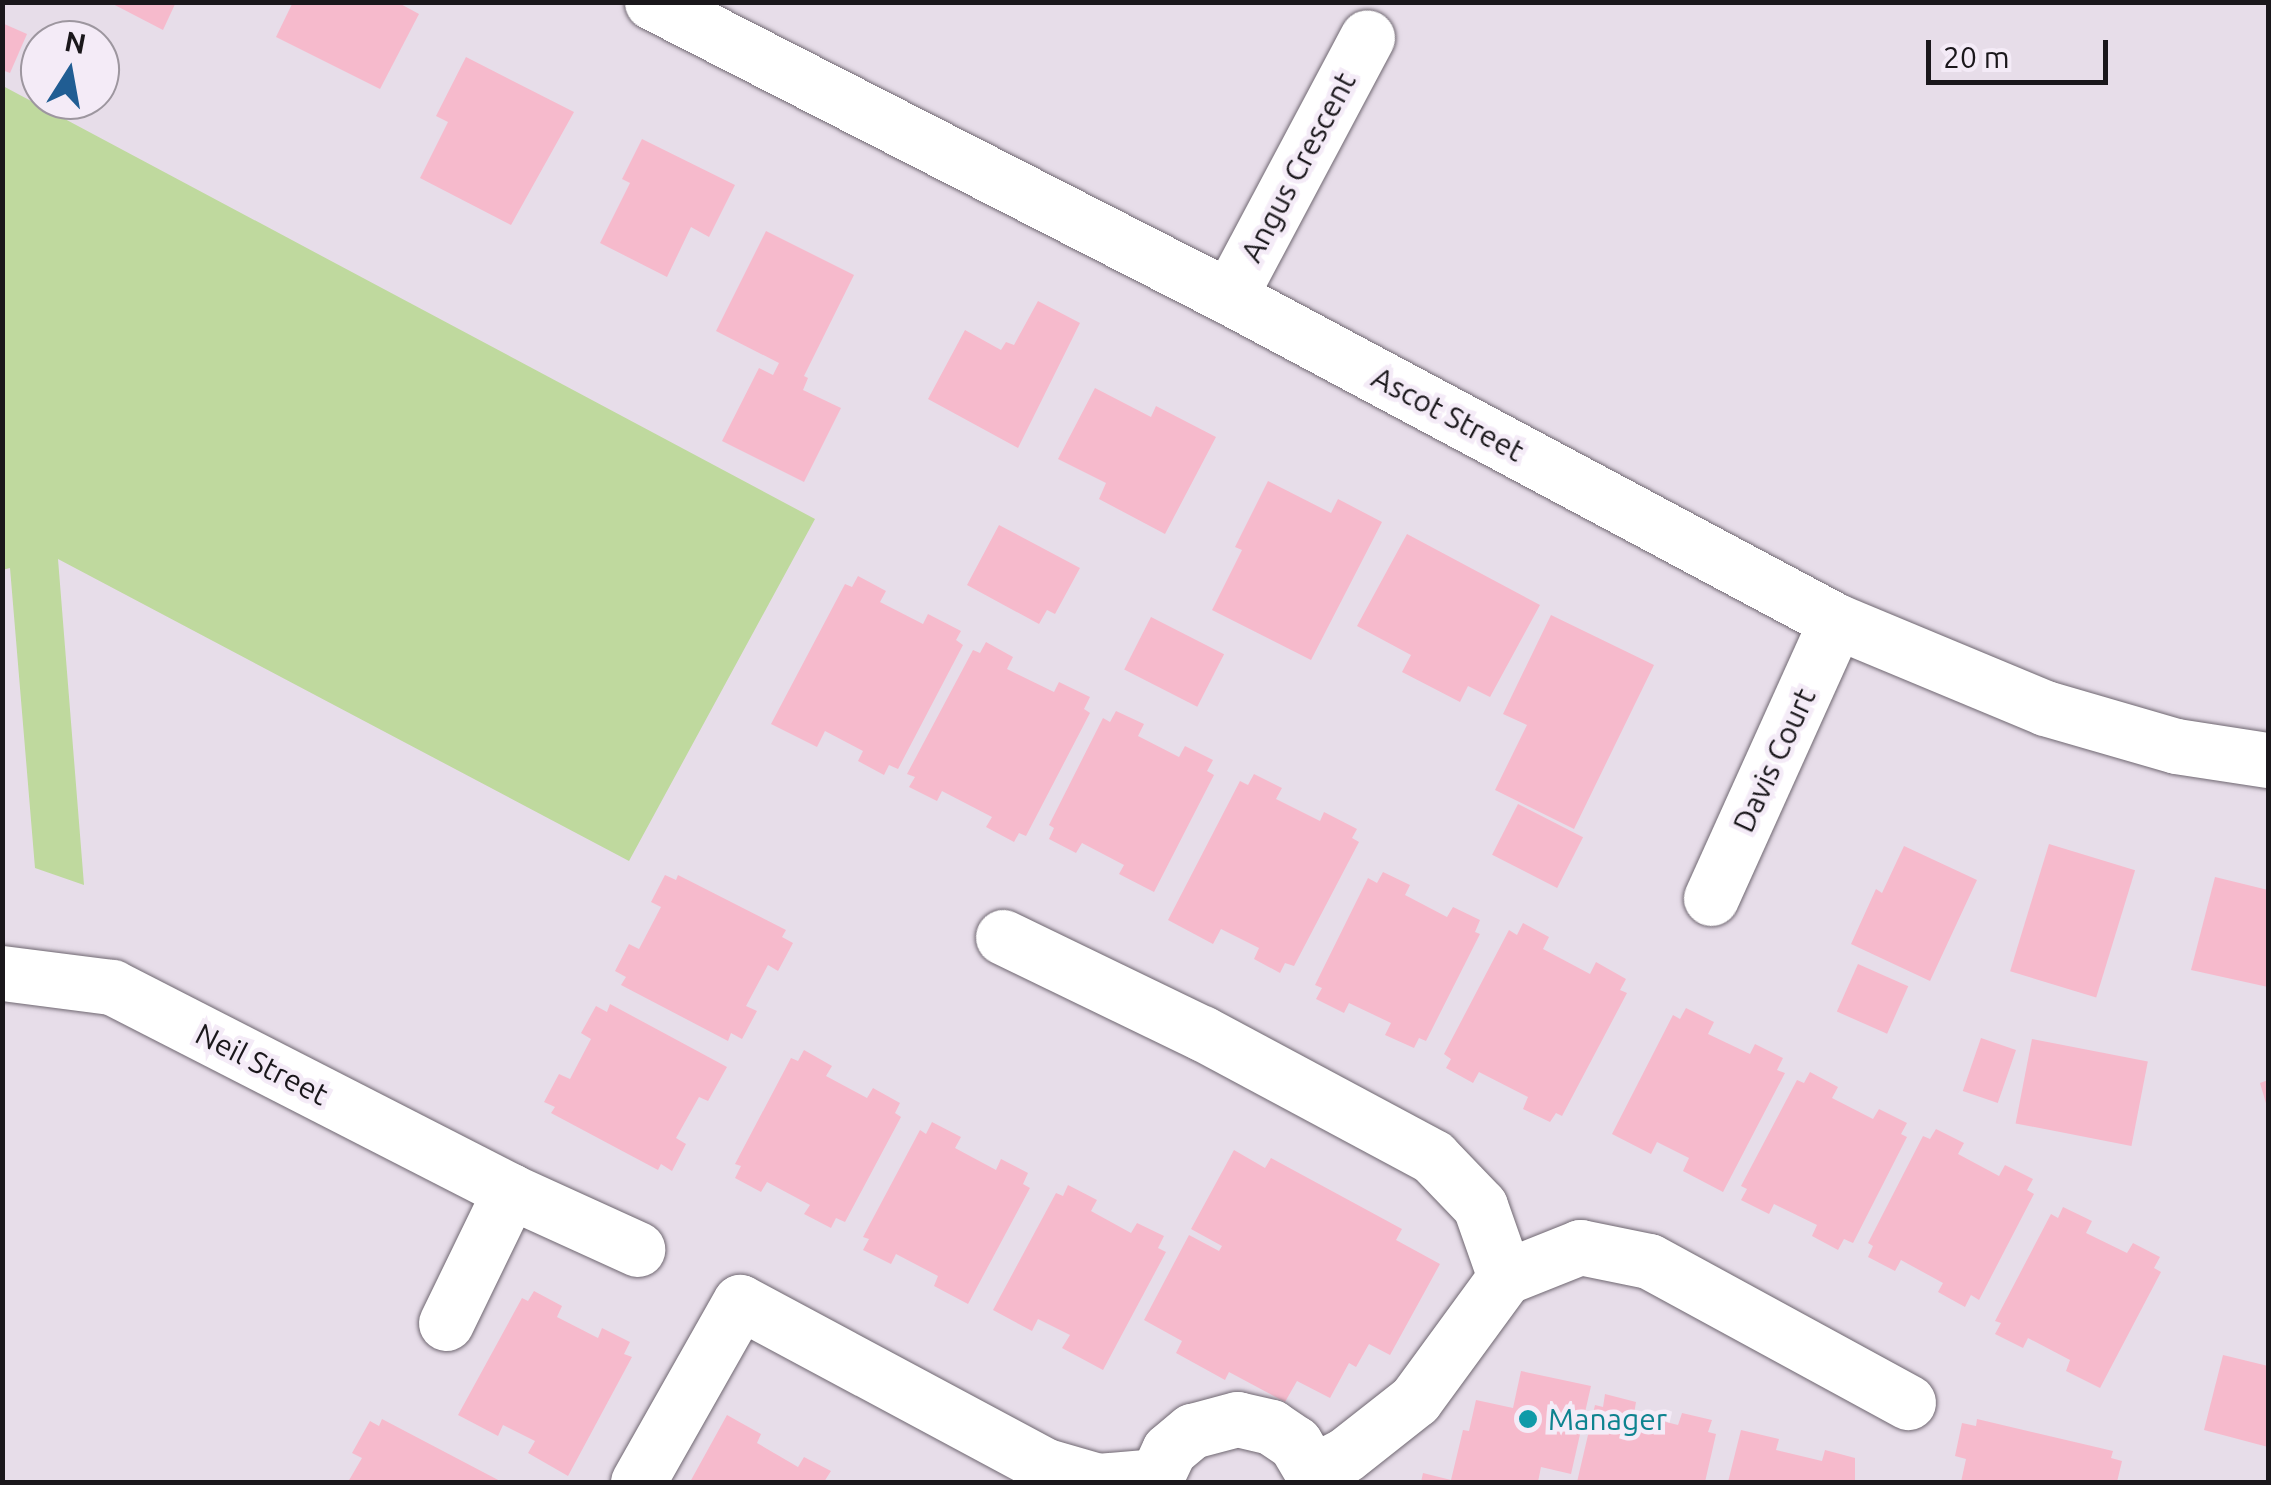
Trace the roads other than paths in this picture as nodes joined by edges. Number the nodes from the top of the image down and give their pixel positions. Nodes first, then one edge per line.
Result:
1 (652, 2) edge
2 (1367, 37) dead end
3 (1229, 298) junction
4 (1836, 621) junction
5 (2268, 760) edge
6 (1711, 898) dead end
7 (1002, 936) dead end
8 (2, 972) edge
9 (510, 1190) junction
10 (637, 1249) dead end
11 (1504, 1277) junction
12 (446, 1323) dead end
13 (1908, 1402) dead end
14 (1316, 1476) edge
15 (1154, 1479) edge
16 (638, 1482) edge

1 - 3 street, Ascot Street
2 - 3 street, Angus Crescent
3 - 4 street, Ascot Street
4 - 5 street, Ascot Street
4 - 6 street, Davis Court
7 - 11 street
8 - 9 street, Neil Street
9 - 10 street, Neil Street
9 - 12 street
11 - 13 street
11 - 14 street
14 - 15 street
15 - 16 street

